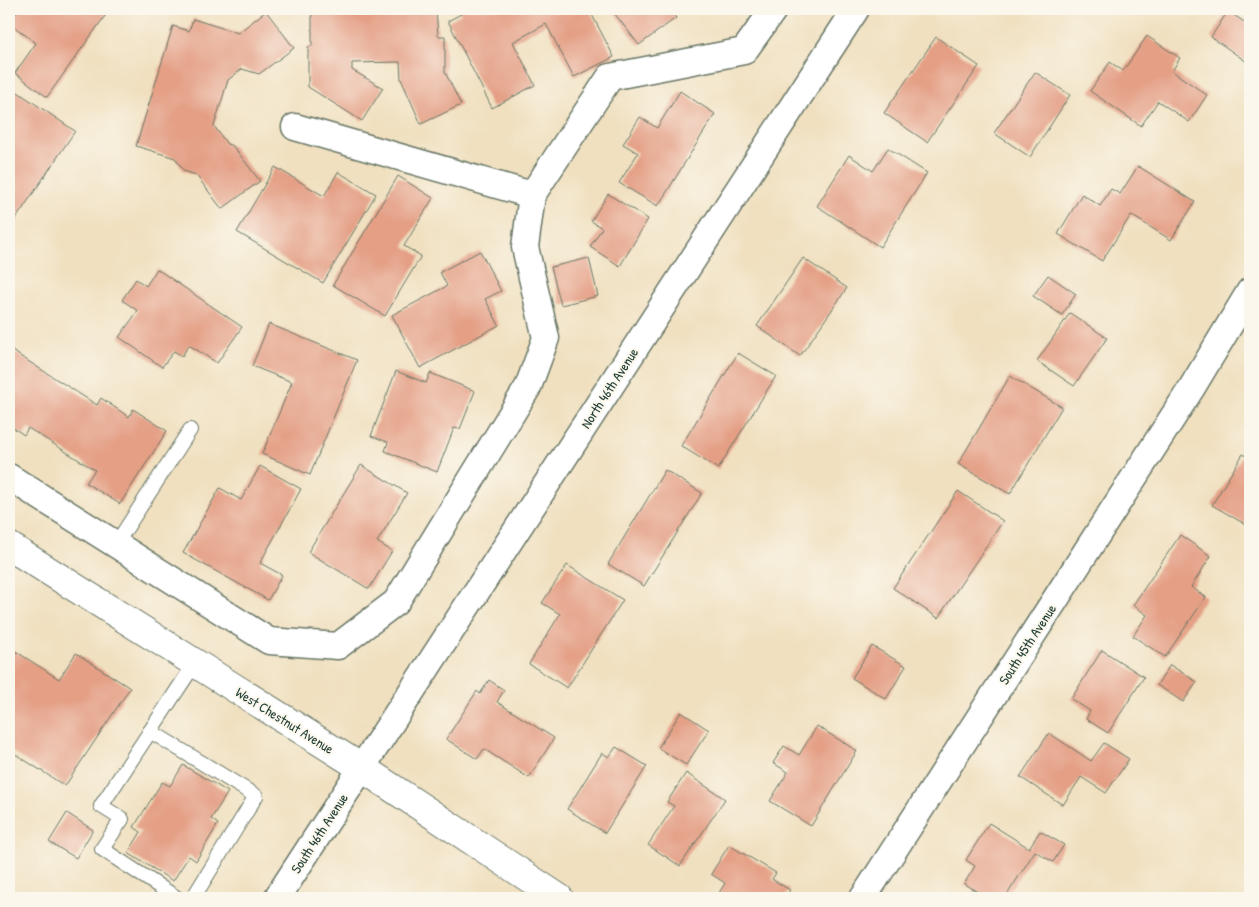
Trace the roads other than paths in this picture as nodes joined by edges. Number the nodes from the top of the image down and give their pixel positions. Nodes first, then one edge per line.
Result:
1 (774, 9) edge
2 (856, 9) edge
3 (295, 127) dead end
4 (532, 195) junction
5 (1250, 291) edge
6 (190, 430) dead end
7 (9, 477) edge
8 (116, 544) junction
9 (9, 546) edge
10 (195, 663) junction
11 (150, 731) junction
12 (362, 768) junction
13 (177, 898) edge
14 (193, 898) edge
15 (277, 898) edge
16 (559, 898) edge
17 (863, 898) edge

1 - 4 street
2 - 12 street, North 46th Avenue
3 - 4 street
4 - 8 street
5 - 17 street, South 45th Avenue
6 - 8 lane
7 - 8 street
9 - 10 street, West Chestnut Avenue
10 - 11 lane
10 - 12 street, West Chestnut Avenue
11 - 13 lane
11 - 14 lane
12 - 15 street, South 46th Avenue
12 - 16 street, West Chestnut Avenue

